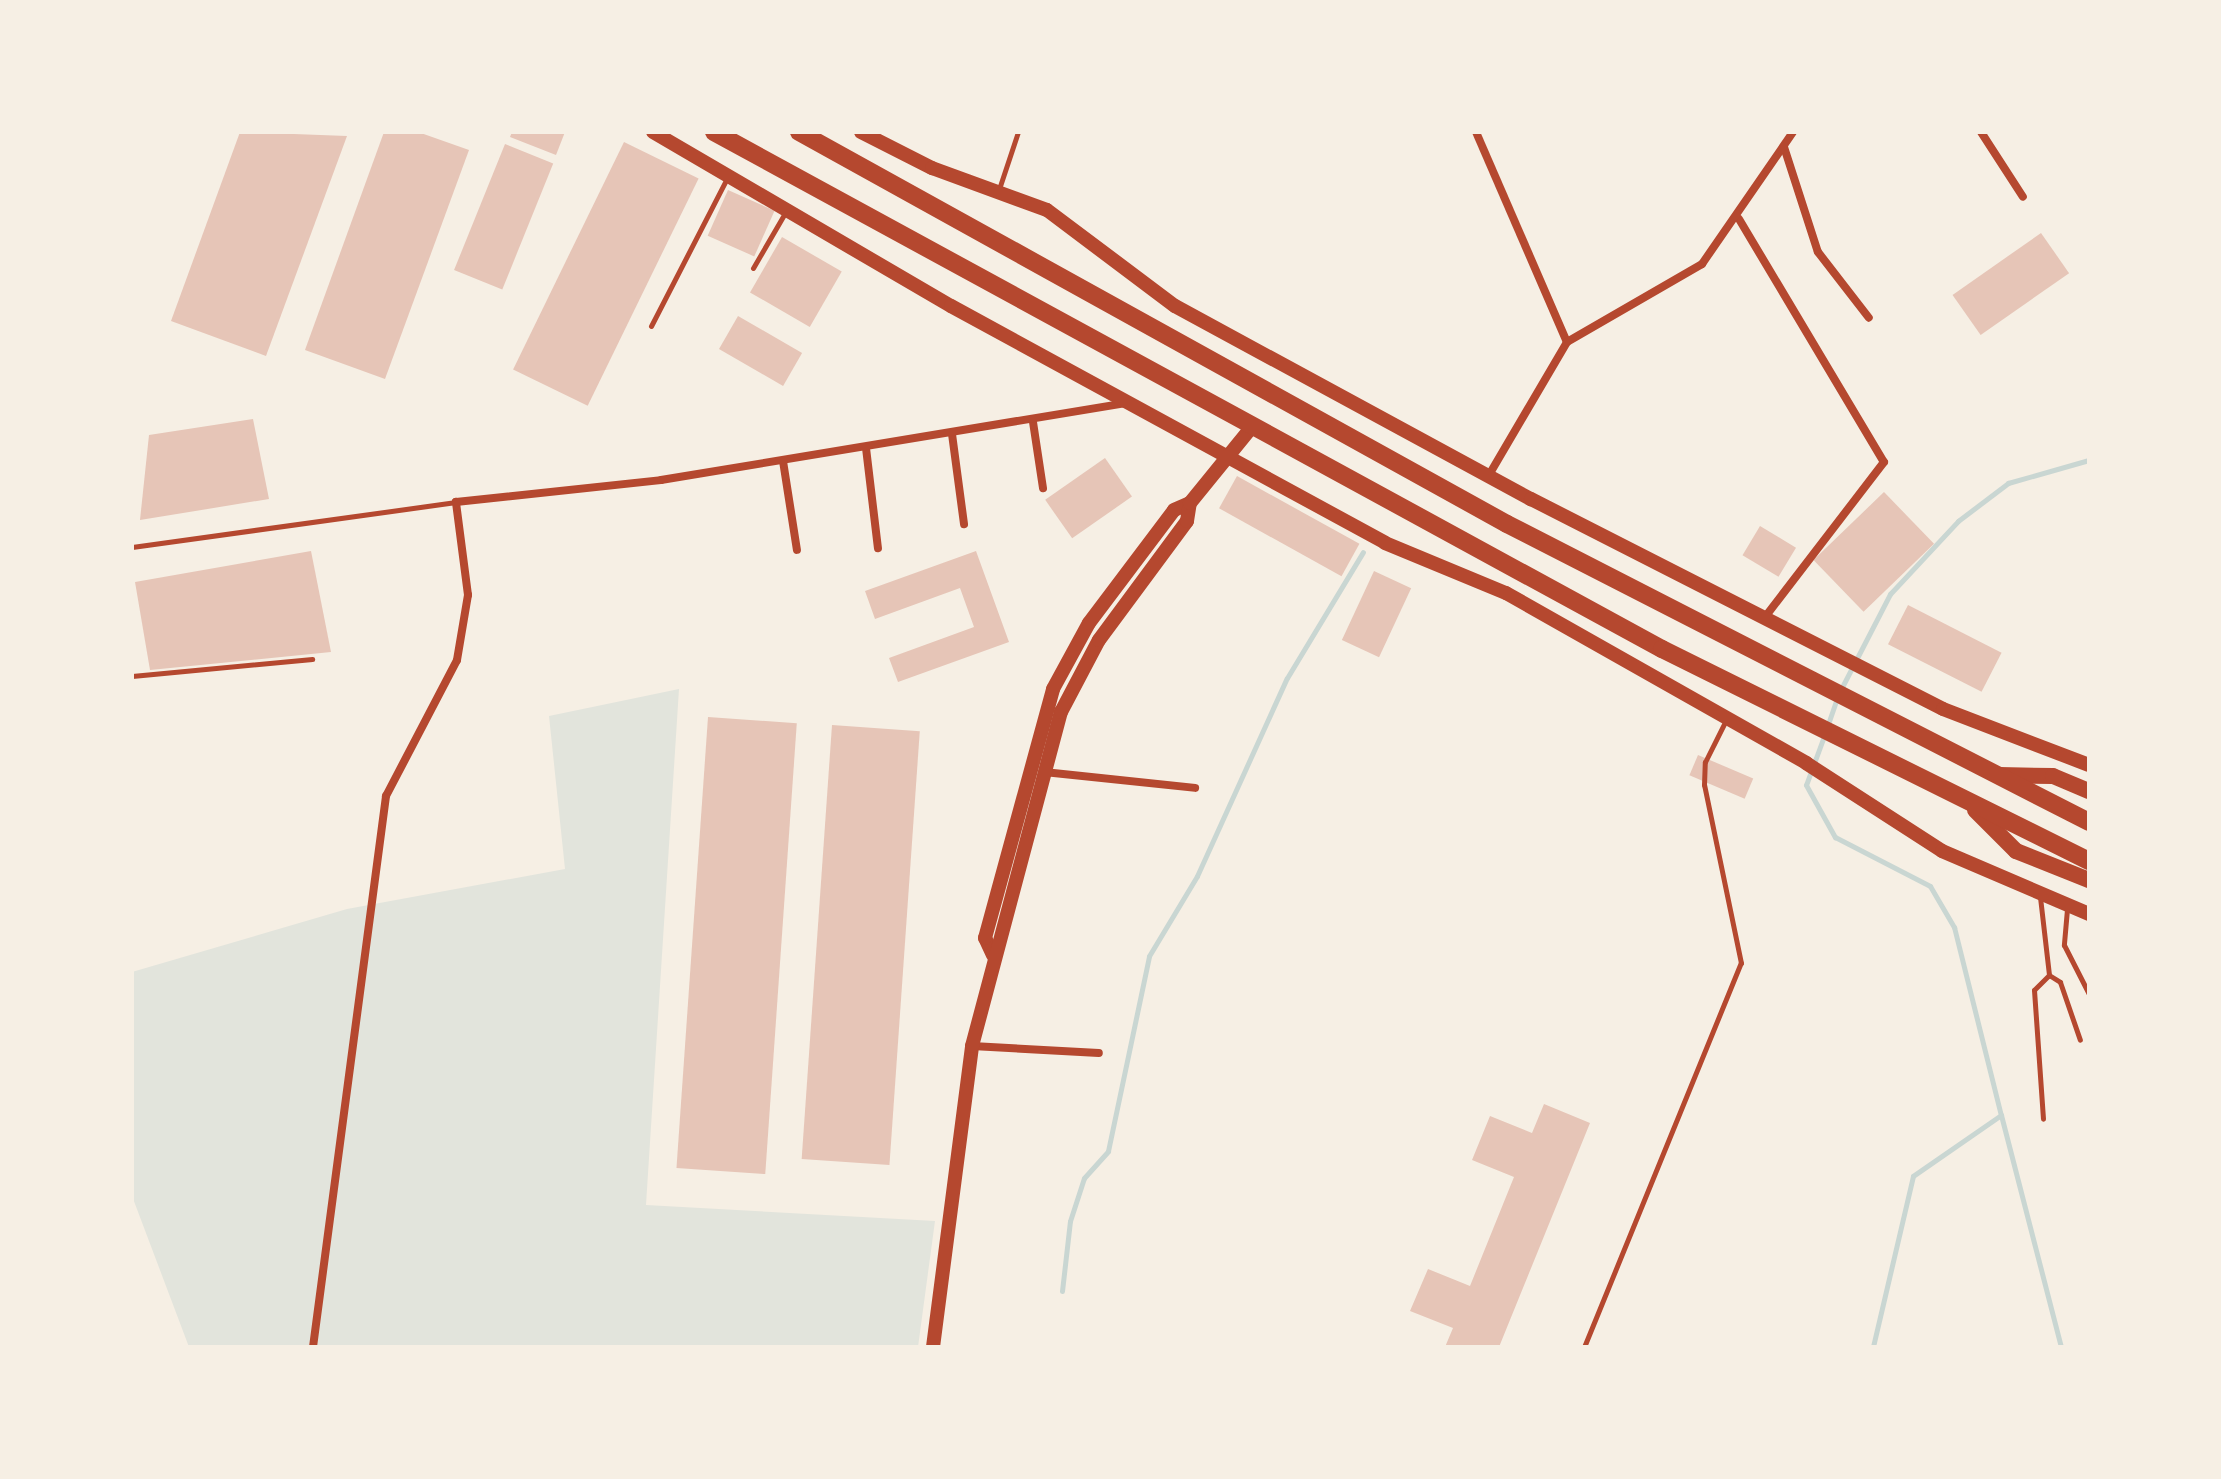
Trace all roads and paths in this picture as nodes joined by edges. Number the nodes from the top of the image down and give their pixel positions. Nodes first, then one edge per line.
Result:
1 (653, 132) edge
2 (714, 132) edge
3 (799, 132) edge
4 (861, 132) edge
5 (1018, 132) edge
6 (1476, 132) edge
7 (1793, 132) edge
8 (1981, 132) edge
9 (1784, 147) junction
10 (729, 175) junction
11 (999, 189) junction
12 (2023, 197) dead end
13 (788, 206) junction
14 (1739, 219) junction
15 (753, 268) dead end
16 (1869, 318) dead end
17 (651, 326) dead end
18 (1567, 342) junction
19 (1126, 403) junction
20 (1033, 422) junction
21 (1251, 428) junction
22 (952, 434) junction
23 (866, 448) junction
24 (1229, 457) junction
25 (783, 461) junction
26 (1489, 475) junction
27 (1043, 488) dead end
28 (456, 502) junction
29 (1190, 503) junction
30 (964, 524) dead end
31 (132, 547) edge
32 (878, 548) dead end
33 (797, 550) dead end
34 (1765, 617) junction
35 (312, 659) dead end
36 (132, 676) edge
37 (1726, 719) junction
38 (2089, 765) edge
39 (1027, 771) junction
40 (1045, 772) junction
41 (1989, 774) junction
42 (1195, 788) dead end
43 (2089, 791) edge
44 (1975, 810) junction
45 (2089, 822) edge
46 (2089, 861) edge
47 (2089, 880) edge
48 (2040, 897) junction
49 (2067, 908) junction
50 (2089, 914) edge
51 (993, 955) junction
52 (2049, 975) junction
53 (2089, 994) edge
54 (2080, 1040) dead end
55 (972, 1046) junction
56 (1099, 1053) dead end
57 (2043, 1119) dead end
58 (313, 1347) edge
59 (933, 1347) edge
60 (1584, 1347) edge

1 - 10 street
2 - 21 highway
3 - 41 highway
4 - 11 street
5 - 11 lane
6 - 18 street
7 - 9 street
8 - 12 street
9 - 14 street
9 - 16 street
10 - 13 street
10 - 17 lane
11 - 26 street
13 - 15 lane
13 - 19 street
14 - 18 street
14 - 34 street
18 - 26 street
19 - 20 street
19 - 24 street
20 - 22 street
20 - 27 street
21 - 24 street
21 - 44 highway
22 - 23 street
22 - 30 street
23 - 25 street
23 - 32 street
24 - 29 street
24 - 37 street
25 - 28 street
25 - 33 street
26 - 34 street
28 - 31 lane
28 - 58 street
29 - 39 street
29 - 40 street
34 - 38 street
35 - 36 lane
37 - 48 street
37 - 60 lane
39 - 40 street
39 - 51 street
40 - 42 street
40 - 51 street
41 - 43 main road
41 - 45 highway
44 - 46 highway
44 - 47 main road
48 - 49 street
48 - 52 lane
49 - 50 street
49 - 53 lane
51 - 55 street
52 - 54 lane
52 - 57 lane
55 - 56 street
55 - 59 street

